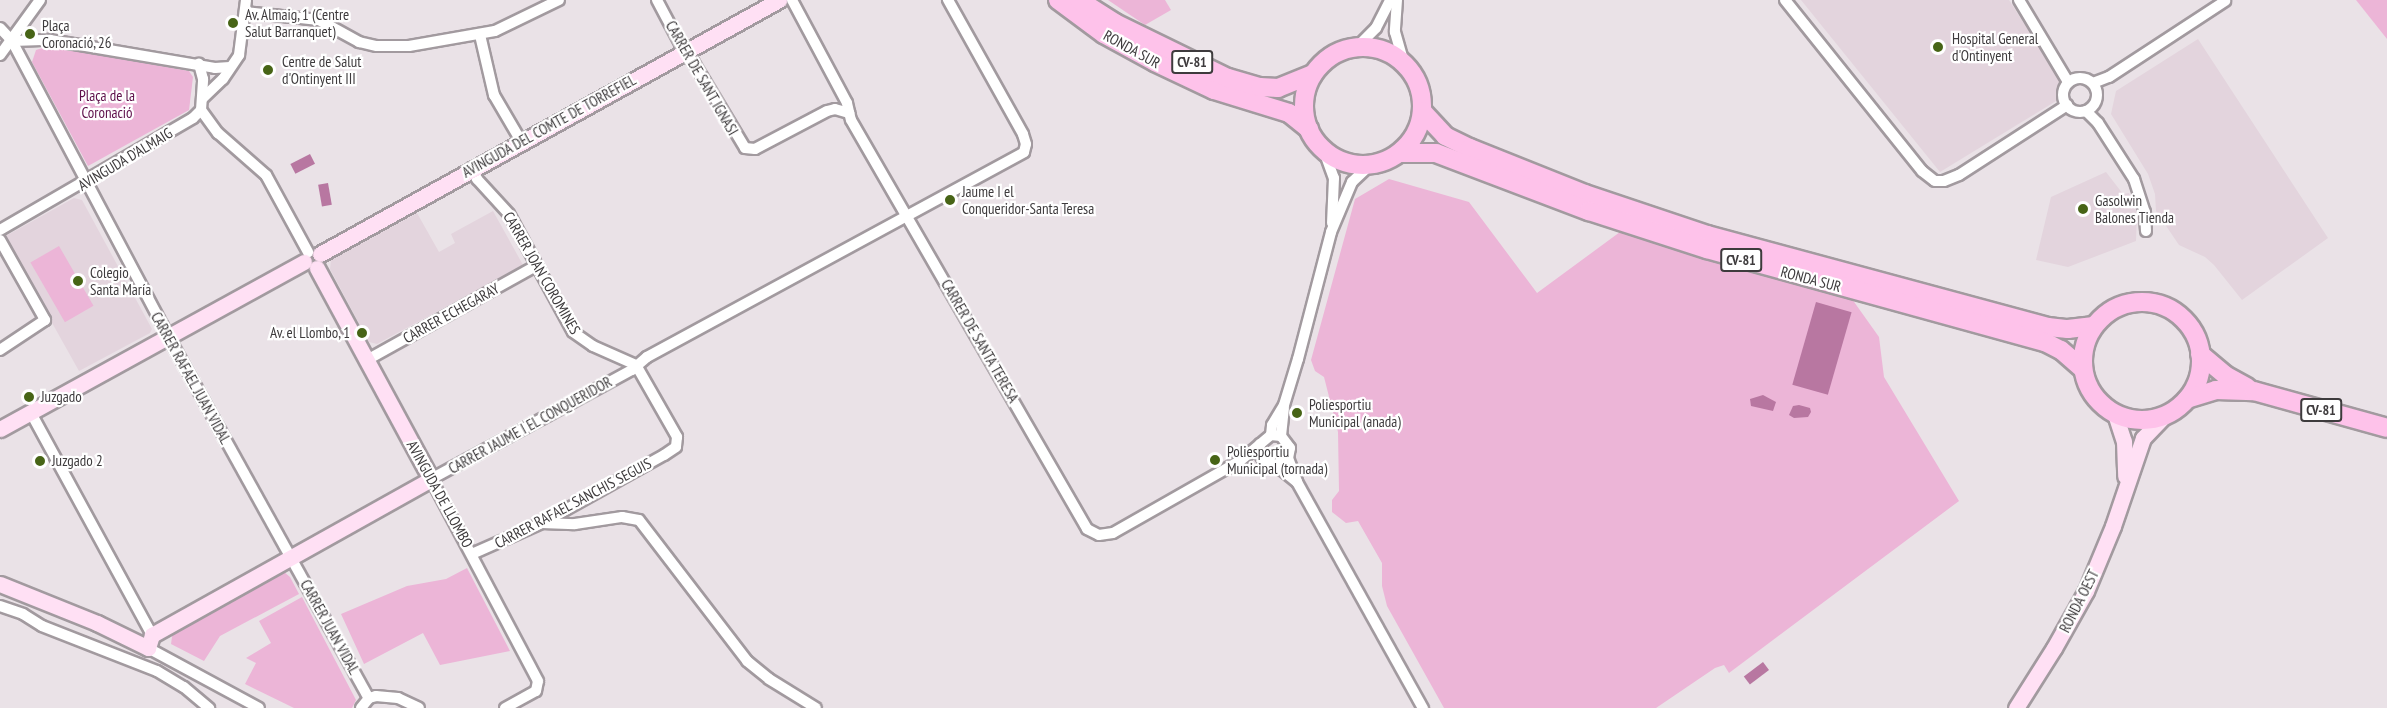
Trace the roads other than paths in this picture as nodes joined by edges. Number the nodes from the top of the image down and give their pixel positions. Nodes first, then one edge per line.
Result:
1 (40, 0) edge
2 (559, 0) edge
3 (657, 0) edge
4 (778, 0) edge
5 (792, 0) edge
6 (948, 0) edge
7 (1050, 0) edge
8 (1058, 0) edge
9 (1080, 0) edge
10 (1390, 0) edge
11 (1397, 0) edge
12 (1785, 0) edge
13 (2019, 0) edge
14 (2225, 1) edge
15 (246, 6) edge
16 (0, 28) edge
17 (1104, 34) junction
18 (480, 35) junction
19 (32, 39) junction
20 (12, 41) junction
21 (1357, 47) junction
22 (684, 51) junction
23 (0, 56) edge
24 (1404, 63) junction
25 (199, 64) junction
26 (230, 67) junction
27 (27, 70) junction
28 (1313, 74) junction
29 (2068, 78) junction
30 (2095, 86) junction
31 (201, 104) junction
32 (2067, 105) junction
33 (2089, 109) junction
34 (1422, 111) junction
35 (849, 113) junction
36 (1309, 129) junction
37 (521, 141) junction
38 (1324, 151) junction
39 (1400, 153) junction
40 (1371, 165) junction
41 (471, 168) junction
42 (86, 183) junction
43 (908, 216) junction
44 (0, 230) edge
45 (2146, 231) dead end
46 (1331, 232) junction
47 (0, 240) edge
48 (312, 259) junction
49 (536, 266) junction
50 (2092, 326) junction
51 (168, 336) junction
52 (0, 350) edge
53 (2200, 354) junction
54 (367, 360) junction
55 (636, 365) junction
56 (2082, 368) junction
57 (2254, 391) junction
58 (2187, 399) junction
59 (31, 412) junction
60 (2115, 414) junction
61 (2163, 417) junction
62 (0, 429) edge
63 (2387, 429) edge
64 (1276, 436) junction
65 (1260, 444) junction
66 (1288, 459) junction
67 (1240, 461) junction
68 (1264, 461) junction
69 (1276, 465) junction
70 (431, 479) junction
71 (1297, 482) junction
72 (2125, 485) junction
73 (542, 523) junction
74 (472, 554) junction
75 (291, 557) junction
76 (0, 584) edge
77 (0, 606) edge
78 (150, 641) junction
79 (369, 698) junction
80 (209, 708) edge
81 (259, 708) edge
82 (361, 708) edge
83 (419, 708) edge
84 (505, 708) edge
85 (816, 708) edge
86 (1423, 708) edge
87 (2016, 708) edge

1 - 20 street
2 - 18 street
3 - 22 street, CARRER DE SANT IGNASI
4 - 22 street, AVINGUDA DEL COMTE DE TORREFIEL
5 - 35 street, CARRER DE SANTA TERESA
6 - 43 street, CARRER JAUME I EL CONQUERIDOR
7 - 17 main road
8 - 17 main road, RONDA SUR / CV-81
9 - 28 main road, RONDA SUR / CV-81
10 - 21 street
11 - 24 street
12 - 32 street
13 - 29 street
14 - 30 street
15 - 18 street
15 - 26 street, AVINGUDA D'ALMAIG
16 - 20 street, CARRER RAFAEL JUAN VIDAL
17 - 36 main road, RONDA SUR / CV-81
18 - 37 street
19 - 20 street
19 - 25 street
19 - 27 street
20 - 23 street
20 - 27 street, CARRER RAFAEL JUAN VIDAL
21 - 24 main road
21 - 28 main road, CV-81
22 - 35 street, CARRER DE SANT IGNASI
22 - 37 street, AVINGUDA DEL COMTE DE TORREFIEL
24 - 34 main road
25 - 26 street
25 - 31 street
26 - 31 street, AVINGUDA D'ALMAIG
27 - 42 street, CARRER RAFAEL JUAN VIDAL
28 - 36 main road, CV-81
29 - 30 street
29 - 32 street
30 - 33 street
31 - 42 street, AVINGUDA D'ALMAIG
31 - 48 street
32 - 33 street
33 - 45 street
34 - 39 main road
34 - 50 main road, RONDA SUR / CV-81
35 - 43 street, CARRER DE SANTA TERESA
36 - 38 main road, CV-81
37 - 41 street, AVINGUDA DEL COMTE DE TORREFIEL
38 - 40 main road
38 - 46 street
39 - 40 main road, CV-81
39 - 56 main road, RONDA SUR / CV-81
40 - 46 street
41 - 48 street, AVINGUDA DEL COMTE DE TORREFIEL
41 - 49 street, CARRER JOAN COROMINES
42 - 44 street, AVINGUDA D'ALMAIG
42 - 51 street, CARRER RAFAEL JUAN VIDAL
43 - 55 street, CARRER JAUME I EL CONQUERIDOR
43 - 67 street, CARRER DE SANTA TERESA
46 - 64 street
47 - 52 street
48 - 51 street, AVINGUDA DEL COMTE DE TORREFIEL
48 - 54 street, AVINGUDA DE LLOMBO
49 - 54 street, CARRER ECHEGARAY
49 - 55 street, CARRER JOAN COROMINES
50 - 53 main road, CV-81
50 - 56 main road
51 - 59 street, AVINGUDA DEL COMTE DE TORREFIEL
51 - 75 street, CARRER RAFAEL JUAN VIDAL
53 - 57 main road, CV-81
53 - 58 main road, CV-81
54 - 70 street, AVINGUDA DE LLOMBO
55 - 70 street, CARRER JAUME I EL CONQUERIDOR
55 - 73 street, CARRER RAFAEL SANCHIS SEGUIS
56 - 60 main road, CV-81
57 - 58 main road, CV-81
57 - 63 main road, CV-81
58 - 61 main road, CV-81
59 - 62 street, AVINGUDA DEL COMTE DE TORREFIEL
59 - 78 street
60 - 61 main road
60 - 72 street, RONDA OEST
61 - 72 street, RONDA OEST
64 - 65 street
64 - 66 street
65 - 67 street, CARRER DE SANTA TERESA
65 - 68 street
66 - 69 street
66 - 71 street
67 - 68 street, CARRER DE SANTA TERESA
68 - 69 street
69 - 71 street
70 - 74 street, AVINGUDA DE LLOMBO
70 - 75 street, CARRER JAUME I EL CONQUERIDOR
71 - 86 street
72 - 87 street, RONDA OEST
73 - 74 street, CARRER RAFAEL SANCHIS SEGUIS
73 - 85 street
74 - 84 street, AVINGUDA DE LLOMBO
75 - 78 street, CARRER JAUME I EL CONQUERIDOR
75 - 79 street, CARRER JUAN VIDAL
76 - 78 street
77 - 80 street
78 - 81 street
79 - 82 street
79 - 83 street

